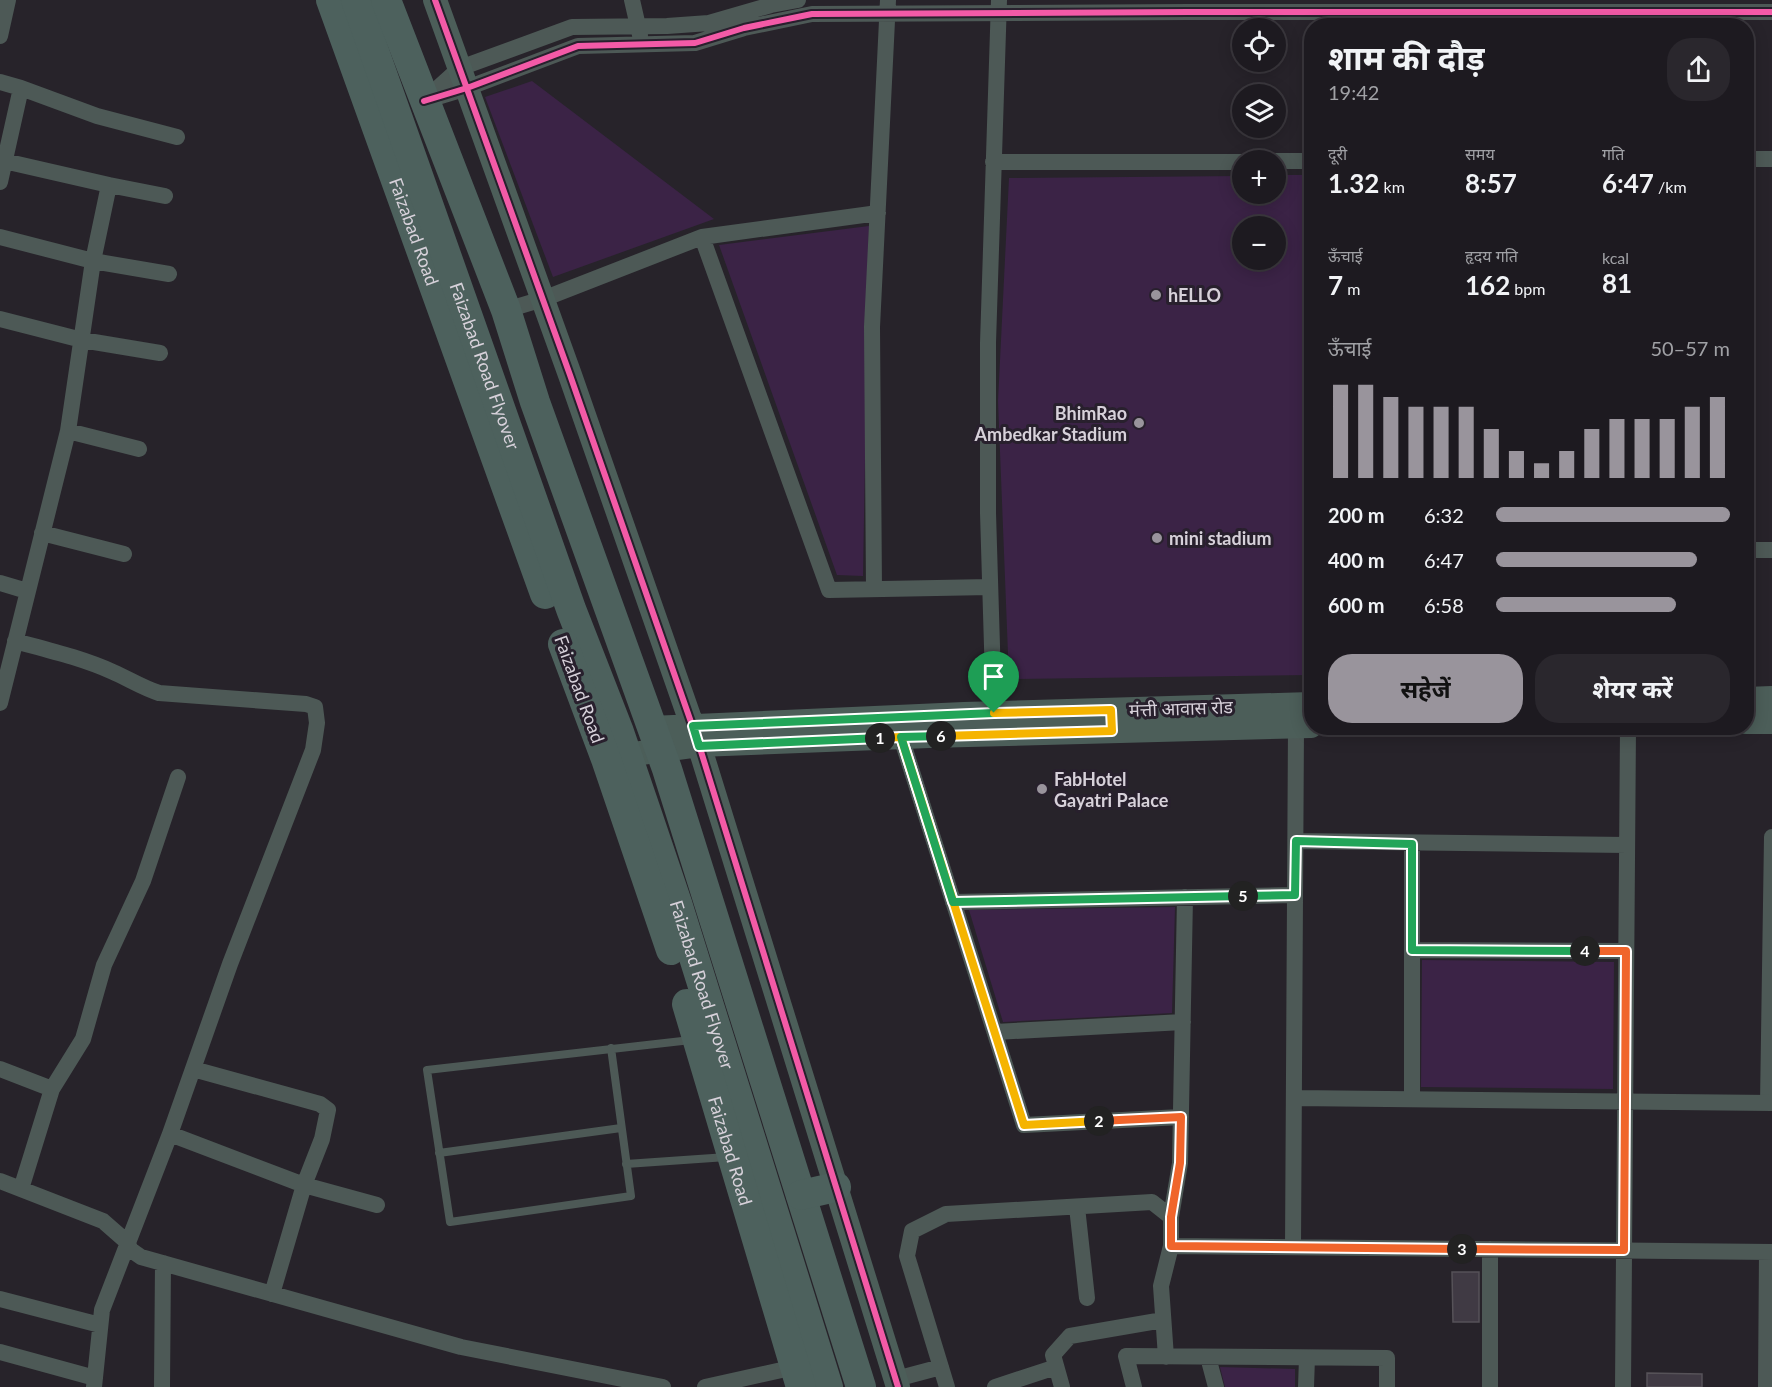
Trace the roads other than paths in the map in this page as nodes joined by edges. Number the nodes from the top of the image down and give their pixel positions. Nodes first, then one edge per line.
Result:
1 (8, 0) edge
2 (330, 0) edge
3 (356, 0) edge
4 (386, 0) edge
5 (435, 0) edge
6 (632, 0) edge
7 (790, 1) edge
8 (999, 6) edge
9 (1153, 6) edge
10 (1259, 6) edge
11 (888, 7) edge
12 (1772, 12) edge
13 (1414, 18) edge
14 (1476, 18) edge
15 (2, 19) edge
16 (785, 20) junction
17 (639, 26) junction
18 (0, 36) edge
19 (641, 45) junction
20 (463, 78) junction
21 (0, 82) edge
22 (21, 88) junction
23 (424, 101) junction
24 (177, 138) dead end
25 (1754, 159) edge
26 (1772, 159) edge
27 (2, 160) edge
28 (1286, 161) edge
29 (1304, 161) edge
30 (993, 162) junction
31 (1232, 162) edge
32 (0, 182) edge
33 (109, 185) junction
34 (165, 196) dead end
35 (878, 213) junction
36 (0, 237) edge
37 (702, 237) junction
38 (93, 261) junction
39 (169, 274) dead end
40 (543, 299) junction
41 (506, 310) junction
42 (0, 320) edge
43 (82, 340) junction
44 (160, 353) dead end
45 (68, 431) junction
46 (139, 449) dead end
47 (42, 533) junction
48 (1754, 550) edge
49 (1772, 550) edge
50 (123, 554) dead end
51 (0, 584) edge
52 (990, 587) junction
53 (874, 589) junction
54 (27, 591) junction
55 (15, 641) junction
56 (1754, 699) edge
57 (1772, 699) edge
58 (0, 703) edge
59 (1304, 705) edge
60 (994, 713) junction
61 (1112, 720) junction
62 (1754, 722) edge
63 (1772, 722) edge
64 (1304, 726) edge
65 (1628, 735) edge
66 (696, 736) junction
67 (901, 737) junction
68 (656, 740) junction
69 (623, 744) junction
70 (178, 777) dead end
71 (1772, 837) edge
72 (1296, 841) junction
73 (1412, 844) junction
74 (1627, 845) junction
75 (1295, 895) junction
76 (1185, 897) junction
77 (953, 902) junction
78 (1412, 950) junction
79 (1626, 951) junction
80 (1183, 1022) junction
81 (995, 1032) junction
82 (698, 1039) junction
83 (611, 1048) junction
84 (0, 1069) edge
85 (193, 1069) junction
86 (52, 1089) junction
87 (1294, 1098) junction
88 (1412, 1100) junction
89 (1625, 1101) junction
90 (1770, 1102) edge
91 (1181, 1117) junction
92 (621, 1128) junction
93 (170, 1134) junction
94 (439, 1153) junction
95 (732, 1157) junction
96 (626, 1164) junction
97 (0, 1181) edge
98 (304, 1185) junction
99 (836, 1187) junction
100 (21, 1189) junction
101 (801, 1195) junction
102 (376, 1205) dead end
103 (1077, 1207) junction
104 (1171, 1217) junction
105 (127, 1242) junction
106 (1171, 1246) junction
107 (1293, 1247) junction
108 (1490, 1249) junction
109 (1624, 1250) junction
110 (1770, 1252) edge
111 (163, 1263) junction
112 (272, 1294) junction
113 (1087, 1298) dead end
114 (0, 1299) edge
115 (1163, 1320) junction
116 (100, 1325) junction
117 (0, 1352) edge
118 (1166, 1357) junction
119 (1208, 1357) junction
120 (1307, 1358) junction
121 (941, 1367) junction
122 (1056, 1367) junction
123 (798, 1377) edge
124 (95, 1382) edge
125 (897, 1383) edge
126 (162, 1387) edge
127 (663, 1387) edge
128 (705, 1387) edge
129 (828, 1387) edge
130 (861, 1387) edge
131 (947, 1387) edge
132 (995, 1387) edge
133 (1062, 1387) edge
134 (1134, 1387) edge
135 (1216, 1387) edge
136 (1306, 1387) edge
137 (1387, 1387) edge
138 (1490, 1387) edge
139 (1623, 1387) edge
140 (1766, 1387) edge

1 - 15 street
2 - 82 highway, Faizabad Road
3 - 69 highway, Faizabad Road Flyover
4 - 23 highway
5 - 20 street
6 - 17 street
7 - 16 street
7 - 17 street
8 - 9 street
8 - 11 street
8 - 30 street
9 - 10 street
10 - 13 street
11 - 16 street
11 - 35 street
12 - 14 street
15 - 18 street
16 - 19 street
17 - 19 street
17 - 20 street
19 - 20 street
20 - 23 street
20 - 40 street
21 - 22 street
22 - 24 street
22 - 27 street
23 - 41 highway
25 - 26 street
27 - 32 street
27 - 33 street
28 - 29 street
30 - 31 street
30 - 52 street
33 - 34 street
33 - 38 street
35 - 37 street
35 - 53 street
36 - 38 street
37 - 40 street
37 - 53 street
38 - 39 street
38 - 43 street
40 - 41 street
40 - 66 street
41 - 68 highway
42 - 43 street
43 - 44 street
43 - 45 street
45 - 46 street
45 - 47 street
47 - 50 street
47 - 54 street
48 - 49 street
51 - 54 street
52 - 53 street
52 - 60 street
54 - 55 street
55 - 58 street
55 - 85 street
56 - 57 street
59 - 61 street, मंत्ती आवास रोड
60 - 61 street, मंत्ती आवास रोड
60 - 66 street, मंत्ती आवास रोड
61 - 64 street
61 - 67 street
62 - 63 street
64 - 72 street
65 - 74 street
66 - 67 street
66 - 68 street, मंत्ती आवास रोड
66 - 99 street
67 - 77 street
68 - 69 highway, मंत्ती आवास रोड
68 - 101 highway
69 - 129 highway, Faizabad Road Flyover
70 - 86 street
71 - 90 street
72 - 73 street
72 - 75 street
73 - 74 street
73 - 78 street
74 - 79 street
75 - 76 street
75 - 87 street
76 - 77 street
76 - 80 street
77 - 81 street
78 - 79 street
78 - 88 street
79 - 89 street
80 - 81 street
80 - 91 street
81 - 91 street
82 - 83 lane
82 - 95 highway, Faizabad Road
83 - 92 lane
83 - 94 lane
84 - 86 street
85 - 93 street
85 - 98 street
86 - 100 street
87 - 88 street
87 - 107 street
88 - 89 street
89 - 90 street
89 - 109 street
91 - 104 street
92 - 94 lane
92 - 96 lane
93 - 98 street
93 - 105 street
94 - 96 lane
95 - 96 lane
95 - 123 highway, Faizabad Road
97 - 100 street
98 - 102 street
98 - 112 street
99 - 101 highway
99 - 125 street
100 - 105 street
101 - 130 highway
103 - 104 street
103 - 113 street
103 - 121 street
104 - 106 street
105 - 111 street
105 - 116 street
106 - 107 street
106 - 115 street
107 - 108 street
108 - 109 street
108 - 138 street
109 - 110 street
109 - 139 street
110 - 140 street
111 - 112 street
111 - 126 street
112 - 127 street
114 - 116 street
115 - 118 street
115 - 122 street
116 - 124 street
117 - 124 street
118 - 119 street
118 - 134 street
119 - 120 street
119 - 135 street
120 - 136 street
120 - 137 street
121 - 125 street
121 - 131 street
122 - 132 street
122 - 133 street
123 - 128 street

